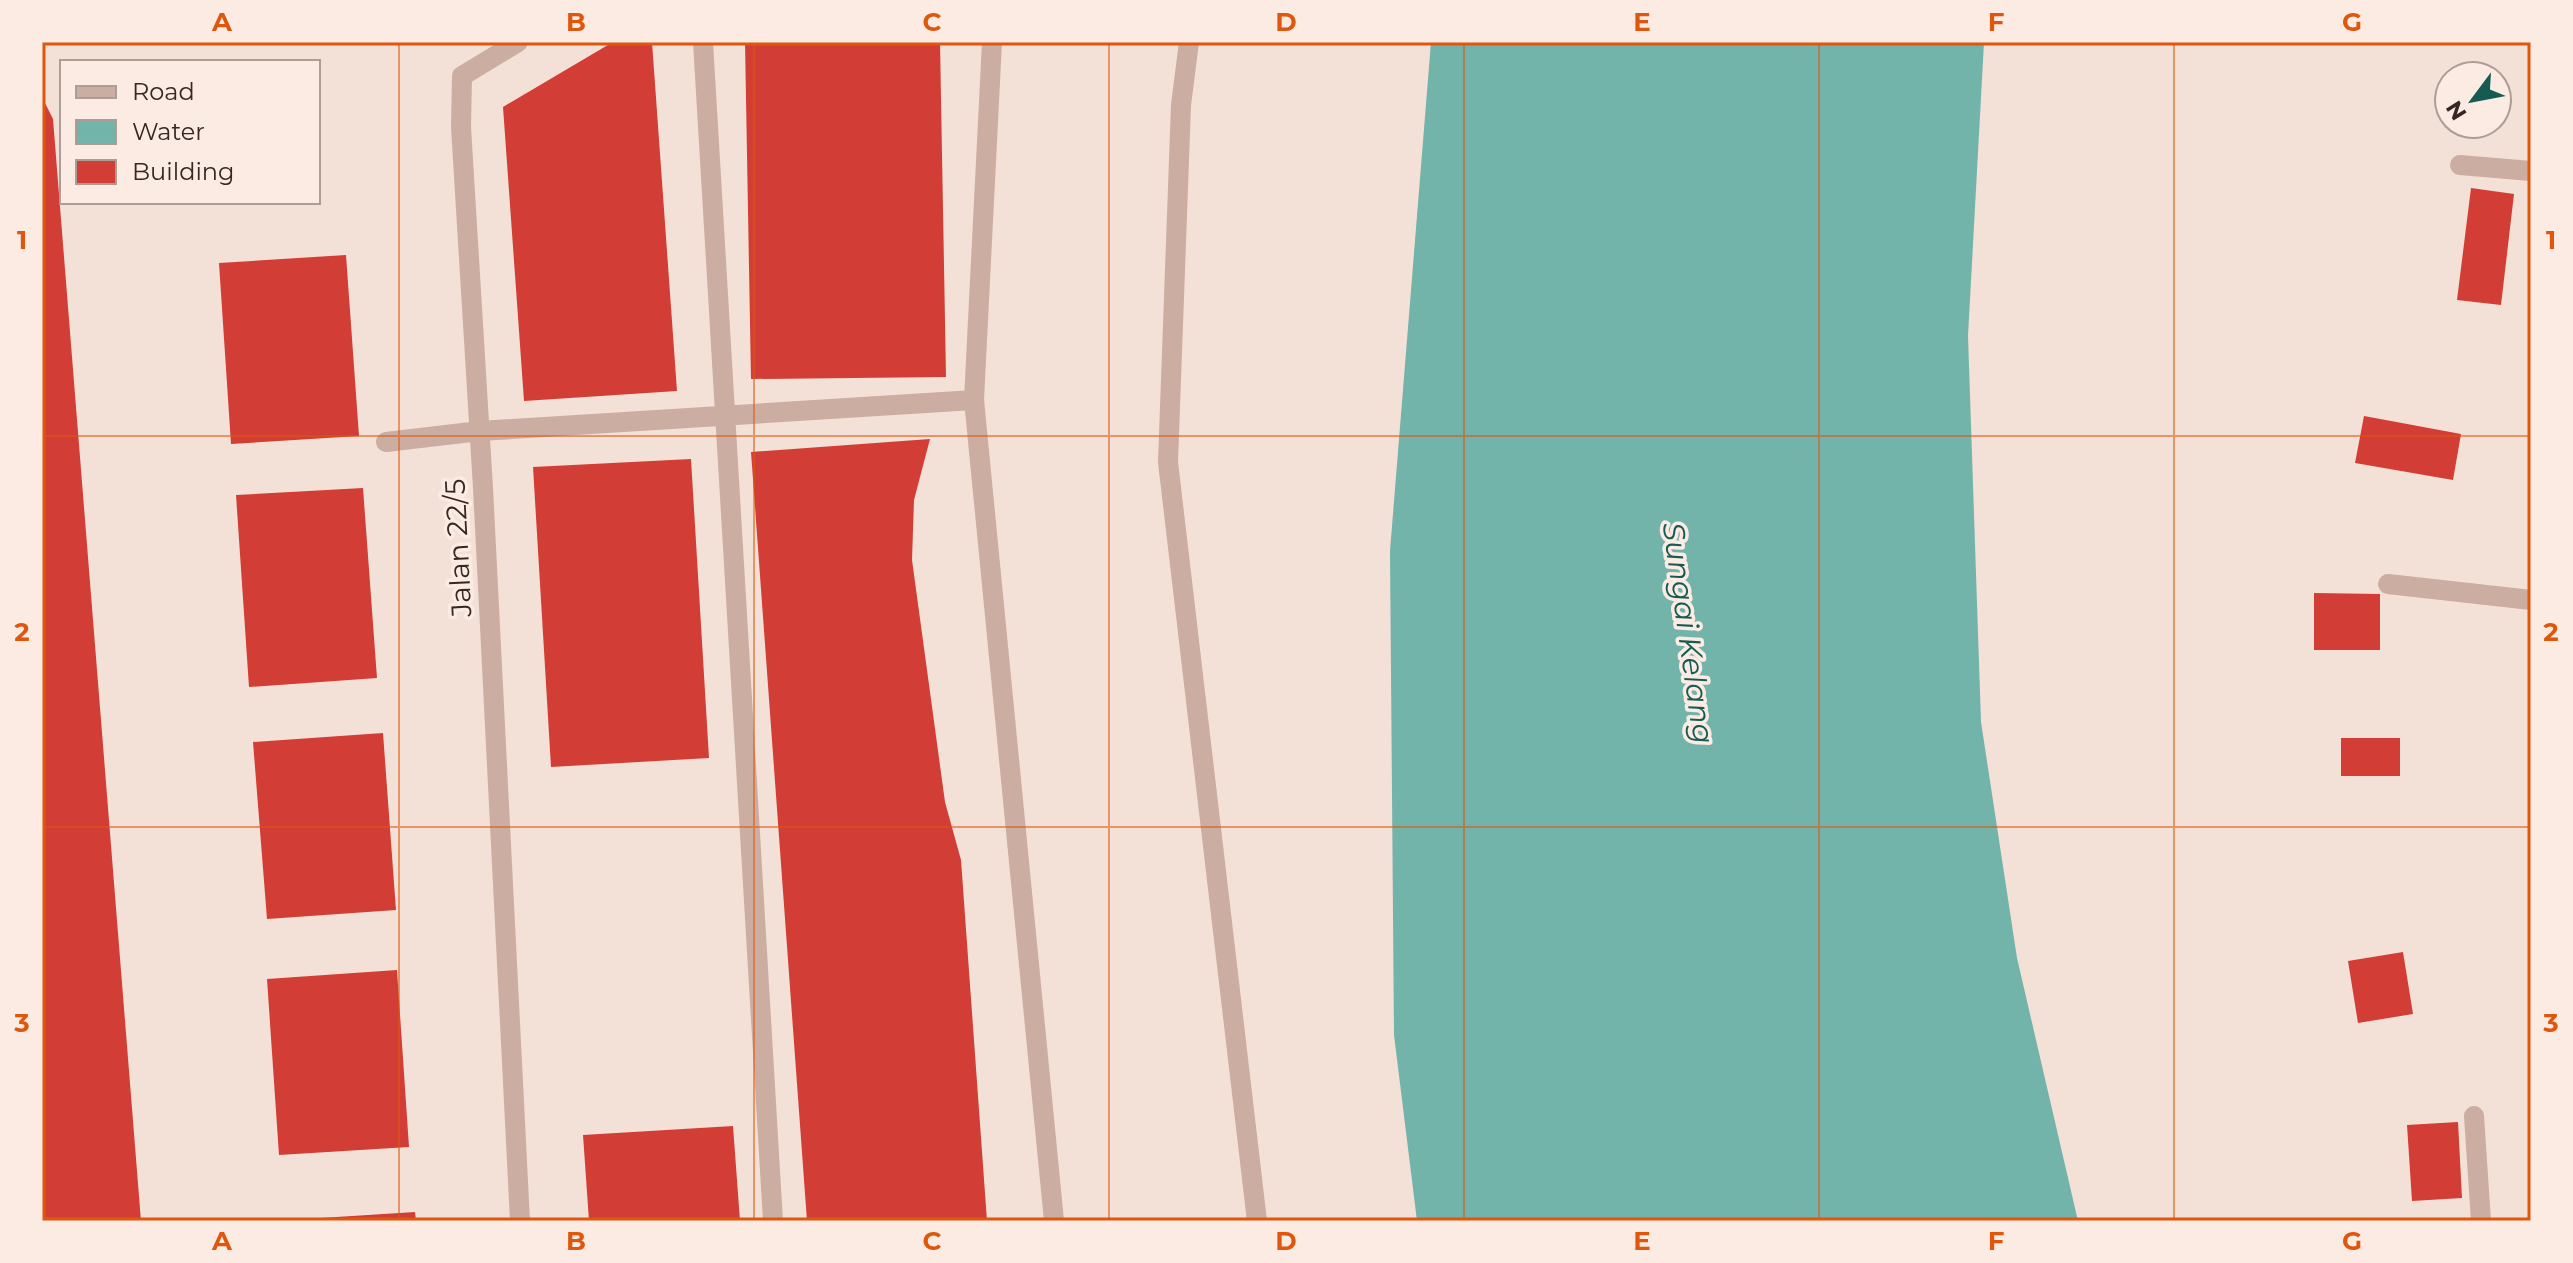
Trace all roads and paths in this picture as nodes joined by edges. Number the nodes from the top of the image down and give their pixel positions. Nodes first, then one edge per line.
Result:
1 (518, 42) edge
2 (703, 42) edge
3 (992, 42) edge
4 (1189, 42) edge
5 (2460, 165) dead end
6 (2531, 171) edge
7 (974, 400) junction
8 (725, 415) junction
9 (480, 431) junction
10 (386, 442) dead end
11 (2388, 584) dead end
12 (2531, 600) edge
13 (2474, 1116) dead end
14 (520, 1221) edge
15 (773, 1221) edge
16 (1054, 1221) edge
17 (1257, 1221) edge
18 (2481, 1221) edge

1 - 9 lane, Jalan 22/5
2 - 8 lane
3 - 7 lane
4 - 17 lane
5 - 6 lane
7 - 8 lane
7 - 16 lane
8 - 9 lane
8 - 15 lane
9 - 10 lane
9 - 14 lane, Jalan 22/5
11 - 12 lane
13 - 18 lane

